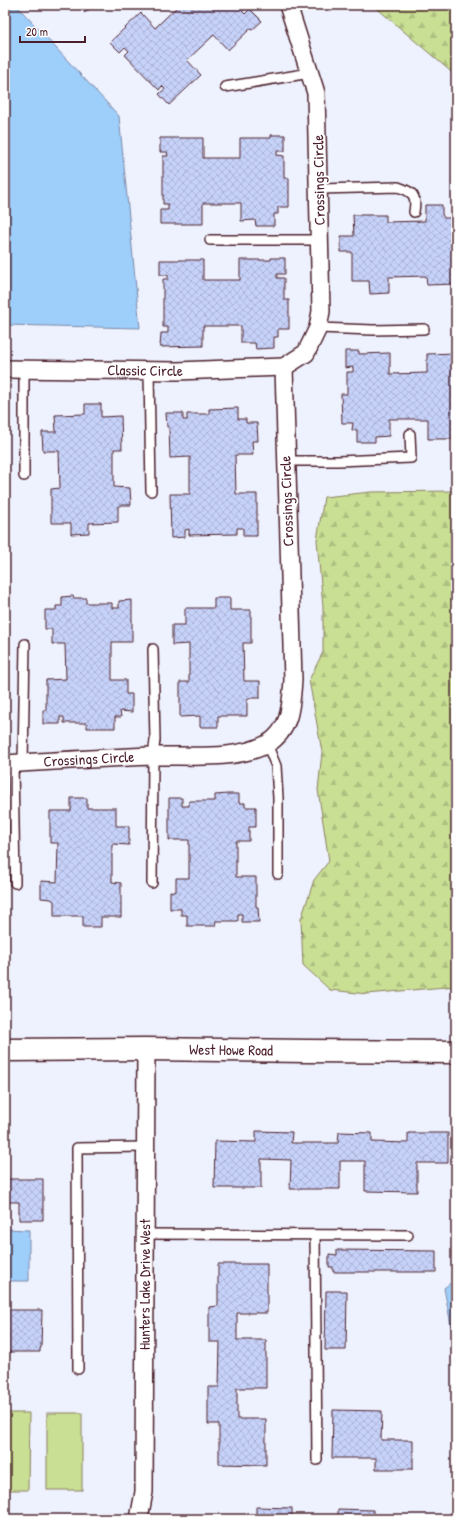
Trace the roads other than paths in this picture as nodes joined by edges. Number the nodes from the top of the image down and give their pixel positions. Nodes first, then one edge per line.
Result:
1 (288, 5) edge
2 (310, 73) junction
3 (225, 87) dead end
4 (319, 189) junction
5 (414, 212) dead end
6 (210, 240) dead end
7 (320, 240) junction
8 (318, 328) junction
9 (424, 329) dead end
10 (284, 367) junction
11 (5, 369) edge
12 (24, 370) junction
13 (149, 371) junction
14 (410, 434) dead end
15 (286, 461) junction
16 (24, 476) dead end
17 (151, 491) dead end
18 (25, 644) dead end
19 (154, 649) dead end
20 (267, 744) junction
21 (153, 756) junction
22 (14, 764) edge
23 (278, 874) dead end
24 (15, 883) dead end
25 (152, 883) dead end
26 (146, 1048) junction
27 (5, 1050) edge
28 (456, 1052) edge
29 (145, 1147) junction
30 (145, 1234) junction
31 (316, 1235) junction
32 (408, 1235) dead end
33 (78, 1369) dead end
34 (317, 1460) dead end
35 (139, 1519) edge

1 - 2 street, Crossings Circle
2 - 3 lane
2 - 4 street, Crossings Circle
4 - 5 lane
4 - 7 street, Crossings Circle
6 - 7 lane
7 - 8 street, Crossings Circle
8 - 9 lane
8 - 10 street, Crossings Circle
10 - 13 street, Classic Circle
10 - 15 street, Crossings Circle
11 - 12 street, Classic Circle
12 - 13 street, Classic Circle
12 - 16 lane
13 - 17 lane
14 - 15 lane
15 - 20 street, Crossings Circle
18 - 22 lane
19 - 21 lane
20 - 21 street, Crossings Circle
20 - 23 lane
21 - 22 street, Crossings Circle
21 - 25 lane
22 - 24 lane
26 - 27 main road, West Howe Road
26 - 28 main road, West Howe Road
26 - 29 street, Hunters Lake Drive West
29 - 30 street, Hunters Lake Drive West
29 - 33 lane
30 - 31 lane
30 - 35 street, Hunters Lake Drive West
31 - 32 lane
31 - 34 lane

